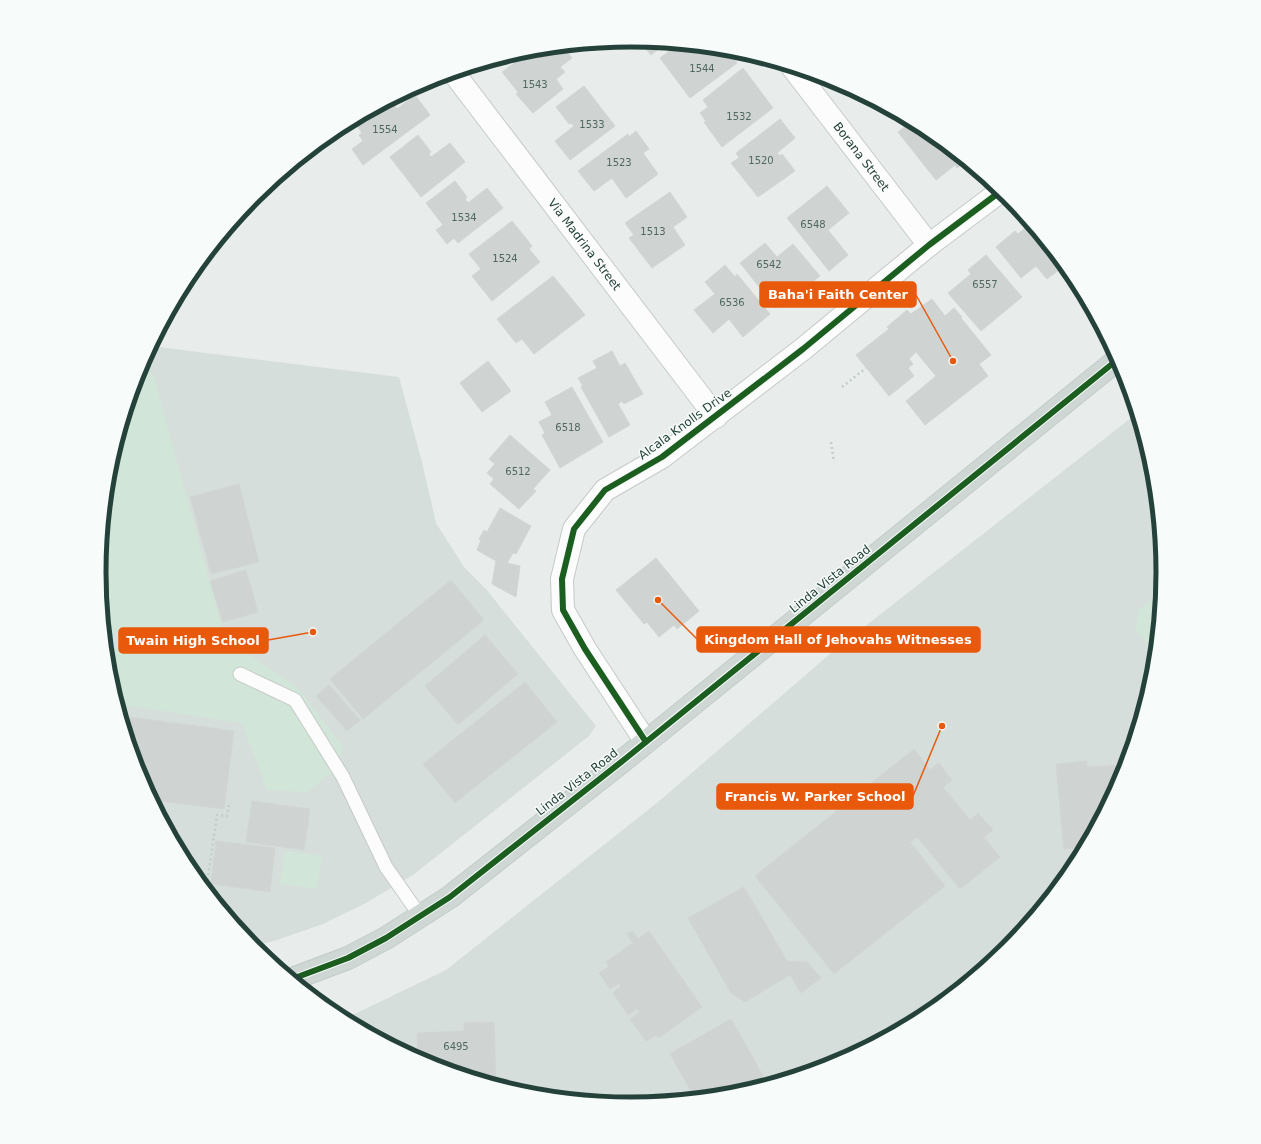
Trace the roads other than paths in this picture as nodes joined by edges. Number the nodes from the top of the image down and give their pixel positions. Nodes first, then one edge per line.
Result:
1 (798, 75) edge
2 (458, 77) edge
3 (996, 195) edge
4 (929, 245) junction
5 (1112, 364) edge
6 (716, 417) junction
7 (240, 674) dead end
8 (646, 742) junction
9 (421, 917) junction
10 (297, 977) edge

1 - 4 street, Borana Street
2 - 6 street, Via Madrina Street
3 - 4 street, Alcala Knolls Drive
4 - 6 street, Alcala Knolls Drive
5 - 8 main road, Linda Vista Road
6 - 8 street, Alcala Knolls Drive
7 - 9 lane
8 - 9 main road, Linda Vista Road
9 - 10 main road, Linda Vista Road

